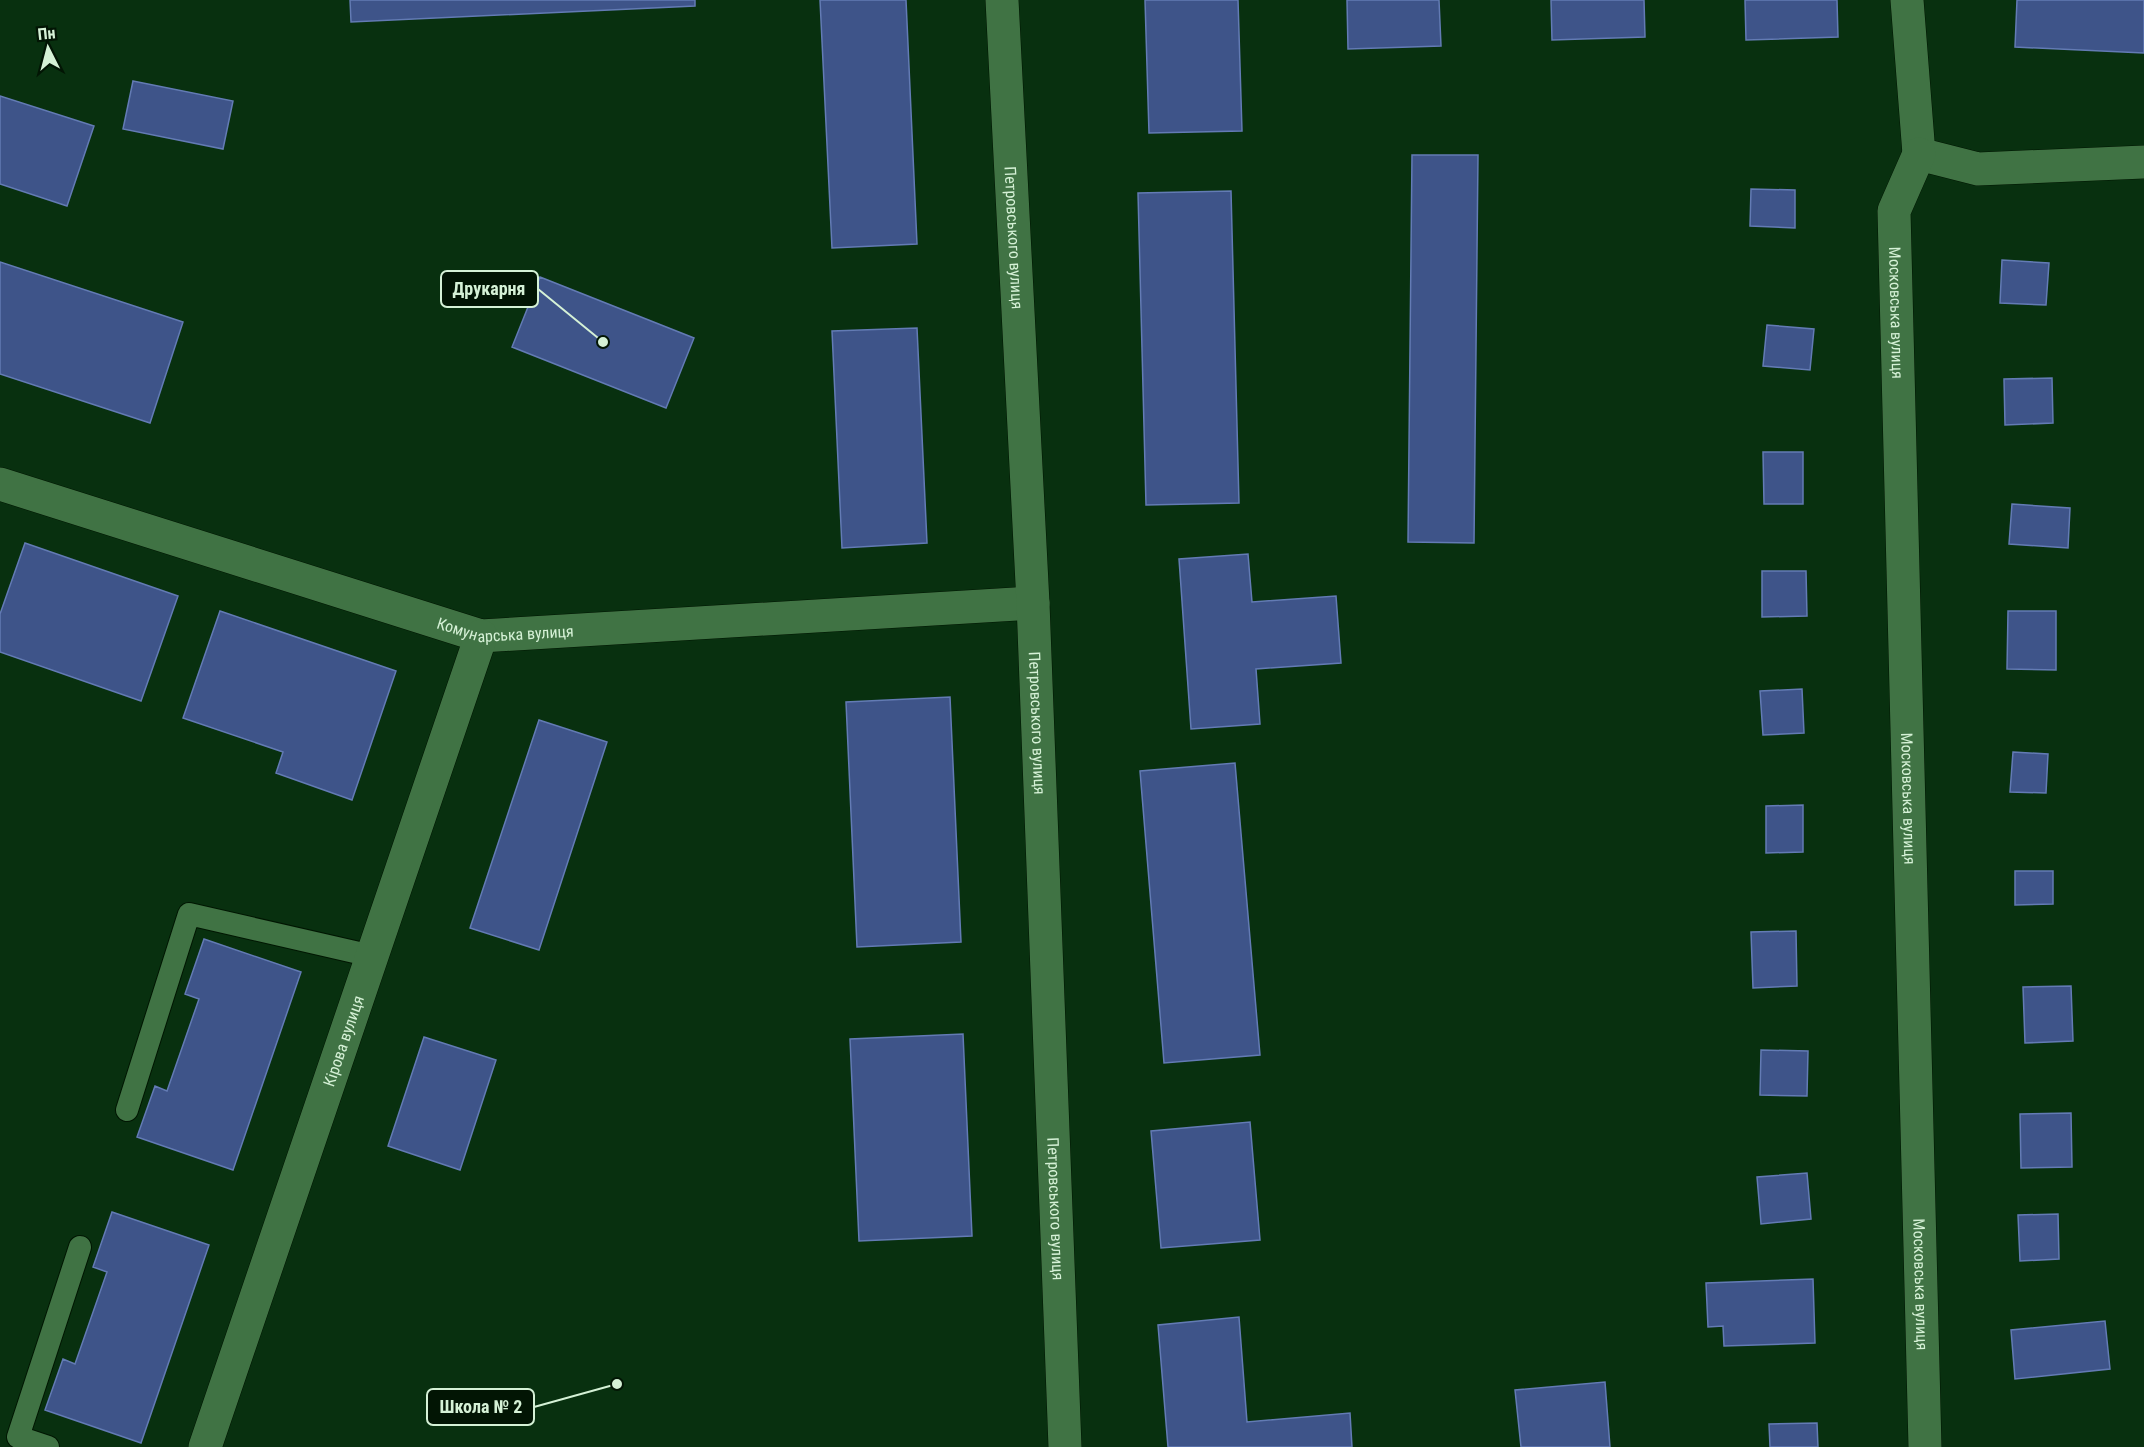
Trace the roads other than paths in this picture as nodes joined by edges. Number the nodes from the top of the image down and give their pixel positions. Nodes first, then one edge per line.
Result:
1 (1002, 0) edge
2 (1907, 0) edge
3 (1918, 154) junction
4 (2144, 162) edge
5 (0, 484) edge
6 (1033, 603) junction
7 (481, 636) junction
8 (372, 956) junction
9 (127, 1110) dead end
10 (80, 1247) dead end
11 (48, 1447) edge
12 (205, 1447) edge
13 (1065, 1447) edge
14 (1924, 1447) edge

1 - 6 street, Петровського вулиця
2 - 3 street
3 - 4 street
3 - 14 street, Московська вулиця
5 - 7 street, Комунарська вулиця
6 - 7 street, Комунарська вулиця
6 - 13 street, Петровського вулиця
7 - 8 street, Кірова вулиця
8 - 9 lane
8 - 12 street, Кірова вулиця
10 - 11 lane

